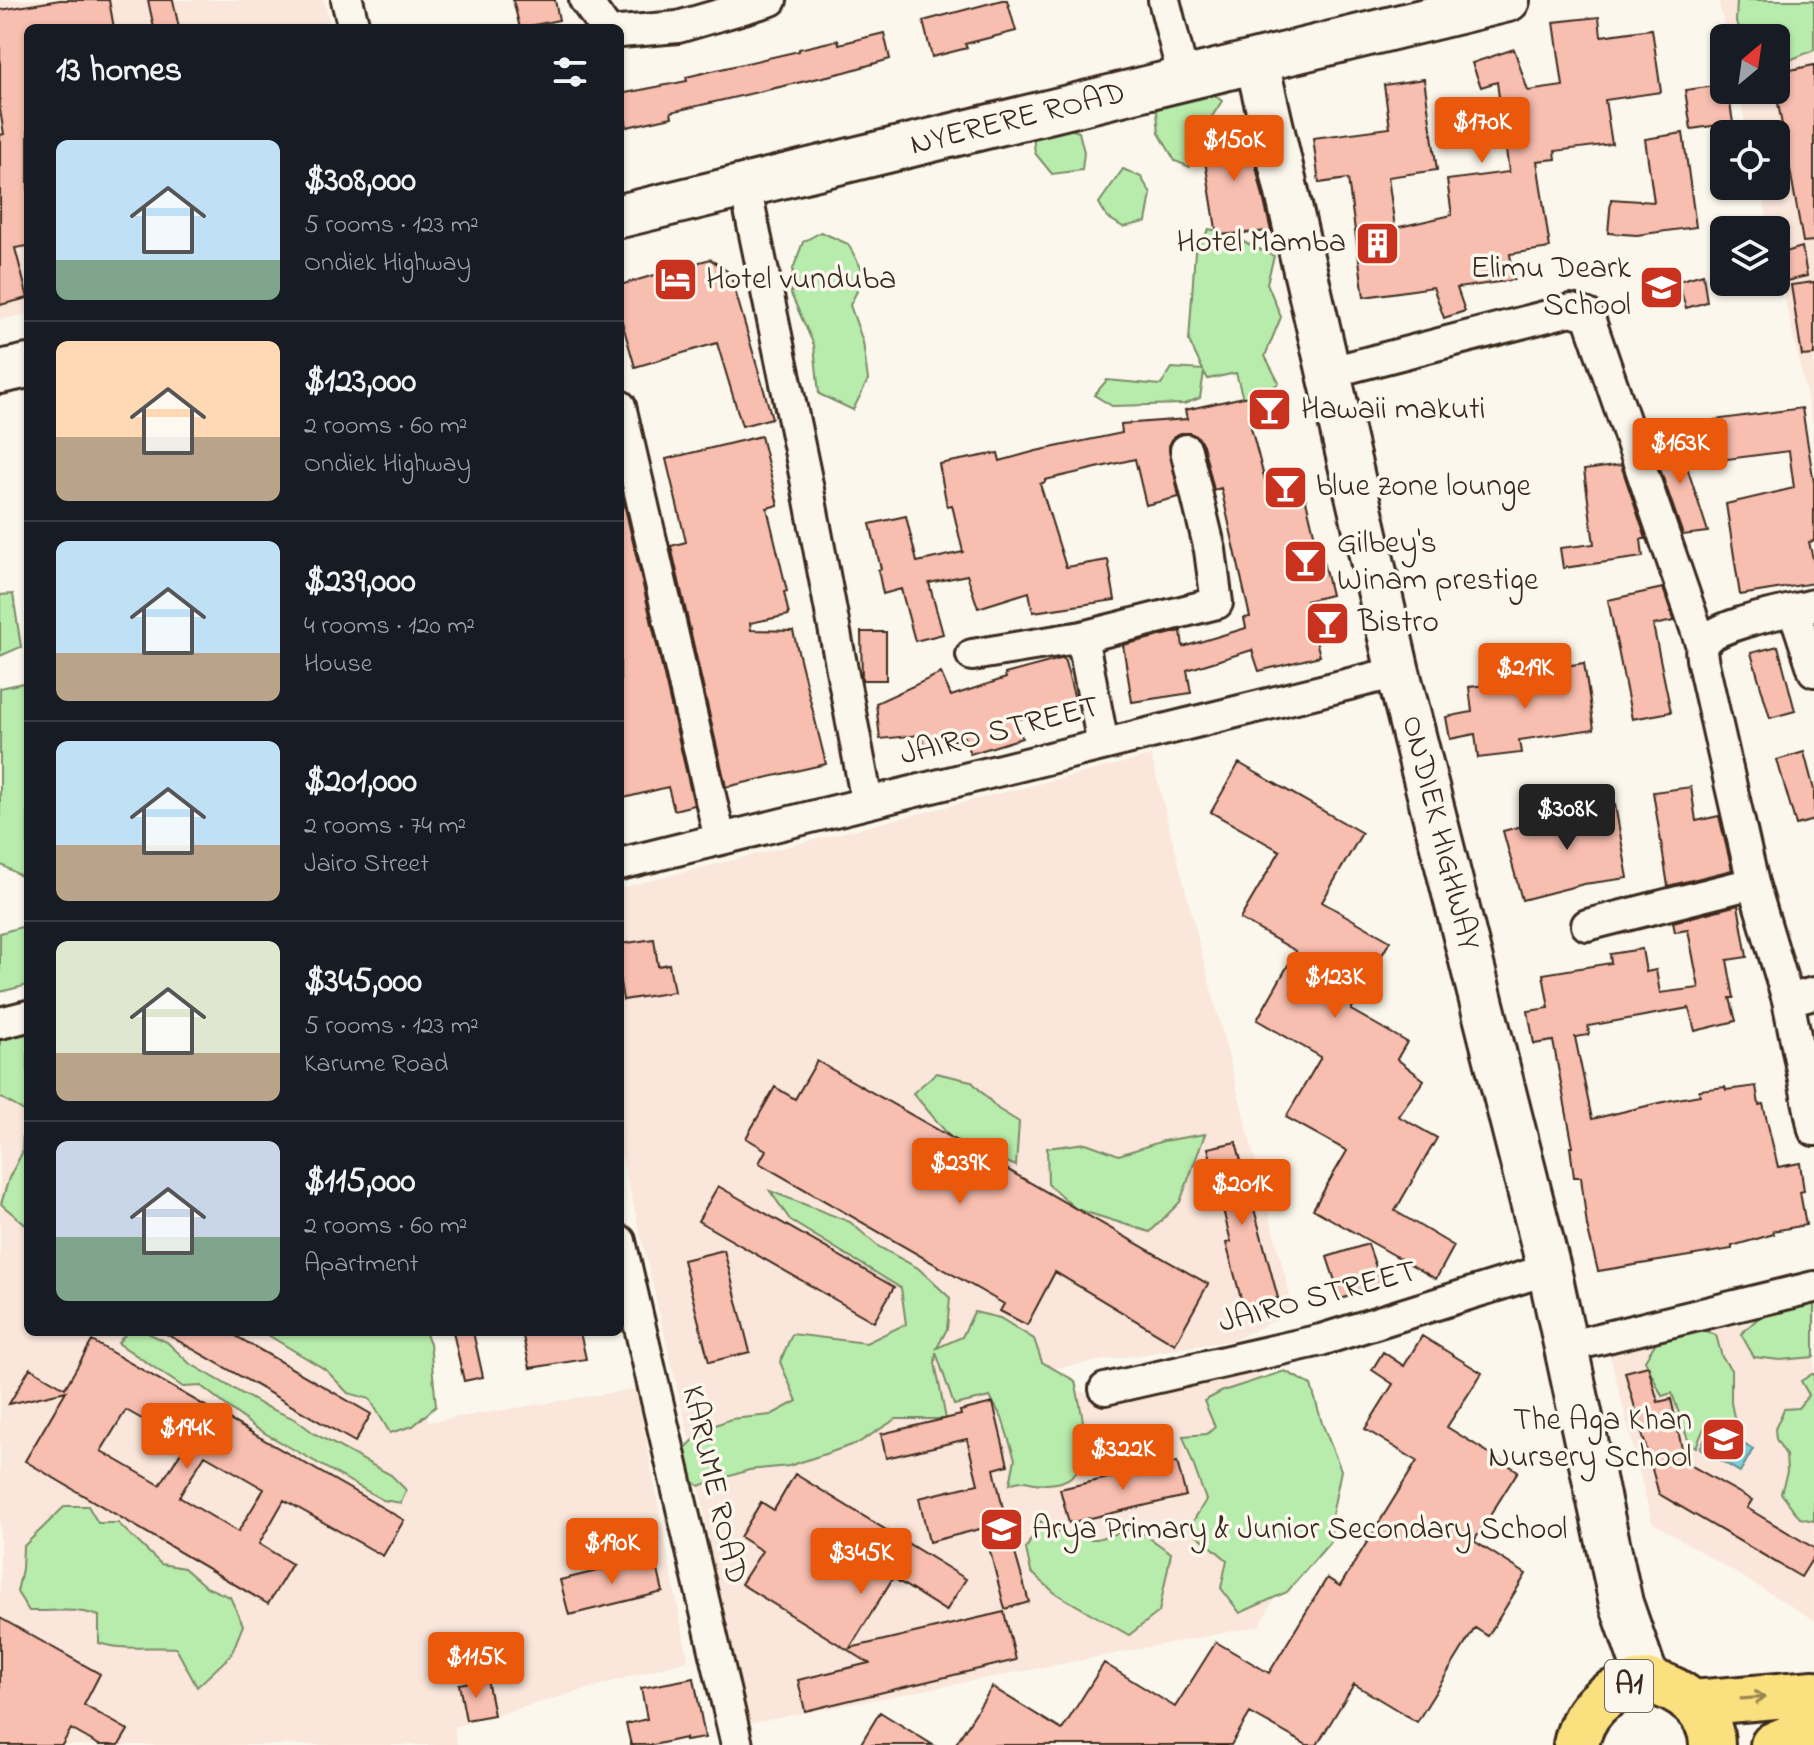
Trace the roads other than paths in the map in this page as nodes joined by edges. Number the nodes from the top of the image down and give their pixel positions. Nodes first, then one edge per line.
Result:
1 (347, 0) edge
2 (585, 0) edge
3 (771, 0) edge
4 (1164, 0) edge
5 (1508, 0) edge
6 (1439, 8) edge
7 (353, 24) edge
8 (602, 24) edge
9 (624, 32) edge
10 (1257, 63) junction
11 (1184, 80) junction
12 (745, 186) junction
13 (624, 215) edge
14 (24, 367) edge
15 (0, 372) edge
16 (1327, 373) junction
17 (624, 423) edge
18 (1186, 450) dead end
19 (1804, 608) edge
20 (1082, 637) junction
21 (1702, 646) junction
22 (972, 655) dead end
23 (1814, 671) edge
24 (1398, 672) junction
25 (1103, 744) junction
26 (867, 802) junction
27 (720, 839) junction
28 (624, 863) edge
29 (1753, 883) junction
30 (1587, 925) dead end
31 (1801, 996) edge
32 (24, 1017) edge
33 (0, 1023) edge
34 (1814, 1130) edge
35 (624, 1258) edge
36 (1549, 1269) junction
37 (1814, 1287) edge
38 (1566, 1347) junction
39 (1105, 1389) dead end
40 (1633, 1685) junction
41 (1814, 1693) edge
42 (1692, 1703) junction
43 (1814, 1727) edge
44 (1571, 1740) edge
45 (737, 1745) edge
46 (1712, 1745) edge
47 (1773, 1745) edge

1 - 7 street
2 - 8 street
3 - 9 street
4 - 11 street
5 - 6 main road, NYERERE ROAD
6 - 10 main road, NYERERE ROAD
10 - 11 main road, NYERERE ROAD
10 - 16 main road, ONDIEK HIGHWAY
11 - 12 main road, NYERERE ROAD
12 - 13 main road, NYERERE ROAD
12 - 26 street
14 - 15 main road
16 - 21 street
16 - 24 main road, ONDIEK HIGHWAY
17 - 27 street
18 - 20 street
19 - 21 street
19 - 23 street
20 - 22 street
20 - 25 street
21 - 29 street
24 - 25 street, JAIRO STREET
24 - 36 main road, ONDIEK HIGHWAY
25 - 26 street, JAIRO STREET
26 - 27 street, JAIRO STREET
27 - 28 street, JAIRO STREET
29 - 30 street
29 - 31 street
31 - 34 street
32 - 33 street
35 - 45 street, KARUME ROAD
36 - 38 main road, ONDIEK HIGHWAY
36 - 39 street, JAIRO STREET
37 - 38 street
38 - 40 main road, ONDIEK HIGHWAY
40 - 42 highway, A1
40 - 44 highway, A1
42 -> 41 highway, A1
42 - 46 highway, A1
43 - 47 highway

